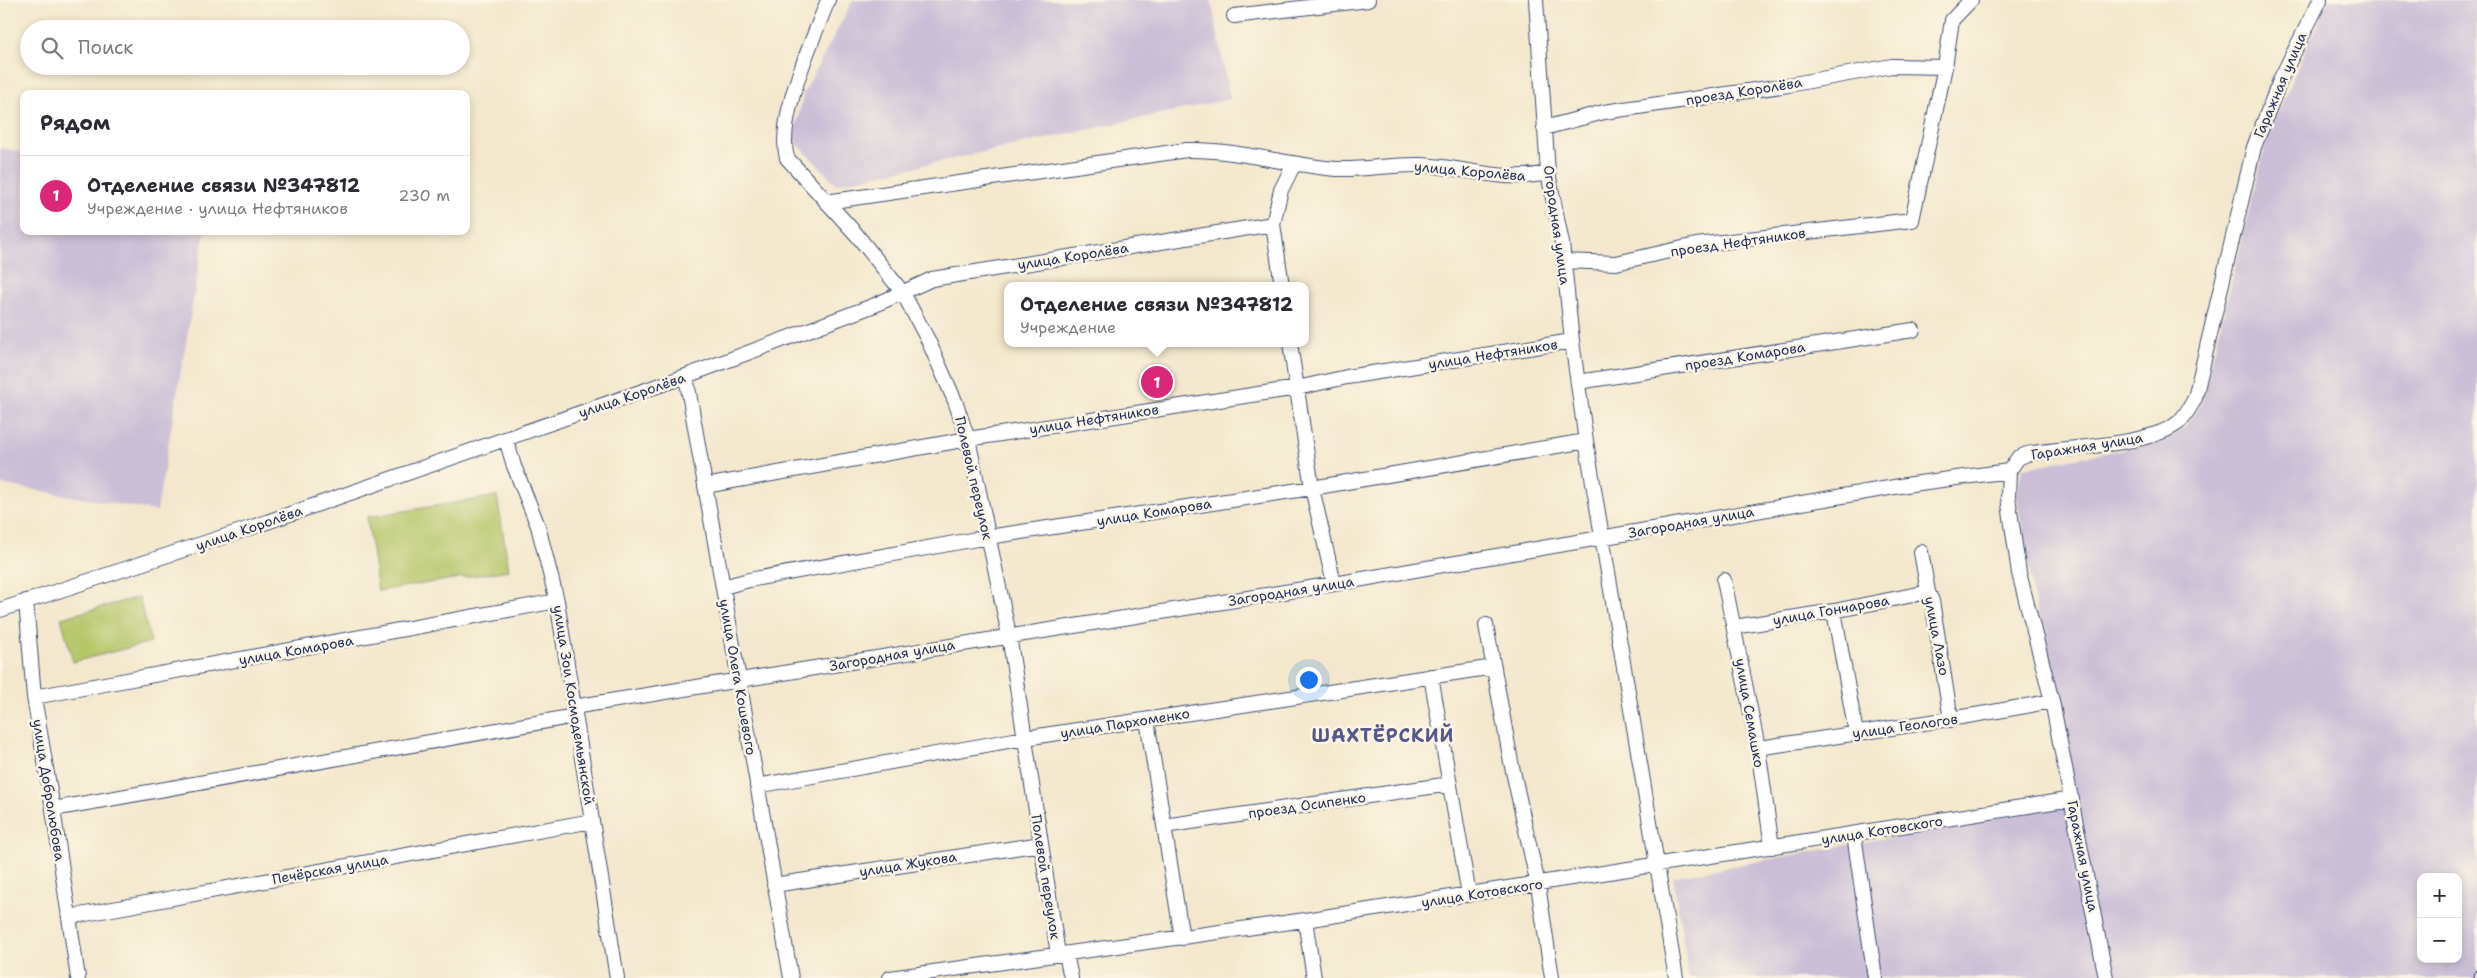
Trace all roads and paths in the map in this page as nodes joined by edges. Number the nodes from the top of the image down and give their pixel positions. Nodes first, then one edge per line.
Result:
1 (828, 0) edge
2 (1368, 0) edge
3 (1536, 0) edge
4 (1970, 0) edge
5 (2320, 0) edge
6 (1234, 16) dead end
7 (1945, 67) junction
8 (1544, 128) junction
9 (1294, 164) junction
10 (1548, 173) junction
11 (826, 202) junction
12 (1273, 224) junction
13 (1564, 261) junction
14 (1281, 282) edge
15 (903, 292) junction
16 (1913, 330) dead end
17 (1572, 341) junction
18 (1291, 347) edge
19 (686, 376) junction
20 (1578, 382) junction
21 (1297, 388) junction
22 (506, 439) junction
23 (968, 439) junction
24 (1586, 440) junction
25 (2009, 471) junction
26 (706, 486) junction
27 (1312, 488) junction
28 (988, 537) junction
29 (1603, 538) junction
30 (1921, 552) dead end
31 (1724, 580) dead end
32 (1334, 584) junction
33 (723, 587) junction
34 (1928, 592) junction
35 (26, 601) junction
36 (557, 601) junction
37 (0, 610) edge
38 (1834, 611) junction
39 (1486, 625) dead end
40 (1734, 628) junction
41 (1009, 635) junction
42 (1494, 667) junction
43 (1431, 676) junction
44 (741, 681) junction
45 (34, 697) junction
46 (2052, 701) junction
47 (574, 712) junction
48 (1147, 720) junction
49 (1951, 720) junction
50 (1856, 733) junction
51 (1025, 738) junction
52 (1758, 748) junction
53 (1450, 784) junction
54 (757, 786) junction
55 (2072, 799) junction
56 (53, 809) junction
57 (592, 821) junction
58 (1164, 826) junction
59 (1854, 835) junction
60 (1041, 844) junction
61 (1772, 847) junction
62 (1656, 864) junction
63 (774, 885) junction
64 (1538, 885) junction
65 (1469, 895) junction
66 (69, 917) junction
67 (1305, 920) junction
68 (1182, 938) junction
69 (1062, 954) junction
70 (78, 978) edge
71 (617, 978) edge
72 (791, 978) edge
73 (890, 978) edge
74 (1071, 978) edge
75 (1314, 978) edge
76 (1552, 978) edge
77 (1676, 978) edge
78 (1875, 978) edge
79 (2106, 978) edge

1 - 11 street, Полевой переулок
2 - 6 street
3 - 8 street, Огородная улица
4 - 7 street
5 - 25 street, Гаражная улица
7 - 8 street, проезд Королёва
7 - 13 street, проезд Нефтяников
8 - 10 street, Огородная улица
9 - 10 street, улица Королёва
9 - 11 street, улица Королёва
9 - 12 street
10 - 13 street, Огородная улица
11 - 15 street, Полевой переулок
12 - 14 street
12 - 15 street, улица Королёва
13 - 17 street, Огородная улица
15 - 19 street, улица Королёва
15 - 23 street, Полевой переулок
16 - 20 street, проезд Комарова
17 - 20 street, Огородная улица
17 - 21 street, улица Нефтяников
18 - 21 street
19 - 22 street, улица Королёва
19 - 26 street, улица Олега Кошевого
20 - 24 street, Огородная улица
21 - 23 street, улица Нефтяников
21 - 27 street
22 - 35 street, улица Королёва
22 - 36 street, улица Зои Космодемьянской
23 - 26 street, улица Нефтяников
23 - 28 street, Полевой переулок
24 - 27 street, улица Комарова
24 - 29 street, Огородная улица
25 - 29 street, Загородная улица
25 - 46 street, Гаражная улица
26 - 33 street, улица Олега Кошевого
27 - 28 street, улица Комарова
27 - 32 street
28 - 33 street, улица Комарова
28 - 41 street, Полевой переулок
29 - 32 street, Загородная улица
29 - 62 street, Огородная улица
30 - 34 street, улица Лазо
31 - 40 street, улица Семашко
32 - 41 street, Загородная улица
33 - 44 street, улица Олега Кошевого
34 - 38 street, улица Гончарова
34 - 49 street, улица Лазо
35 - 37 street, улица Королёва
35 - 45 street, улица Добролюбова
36 - 45 street, улица Комарова
36 - 47 street, улица Зои Космодемьянской
38 - 40 street, улица Гончарова
38 - 50 street
39 - 42 street
40 - 52 street, улица Семашко
41 - 44 street, Загородная улица
41 - 51 street, Полевой переулок
42 - 43 street, улица Пархоменко
42 - 64 street
43 - 48 street, улица Пархоменко
43 - 53 street
44 - 47 street, Загородная улица
44 - 54 street, улица Олега Кошевого
45 - 56 street, улица Добролюбова
46 - 49 street, улица Геологов
46 - 55 street, Гаражная улица
47 - 56 street
47 - 57 street, улица Зои Космодемьянской
48 - 51 street, улица Пархоменко
48 - 58 street
49 - 50 street, улица Геологов
50 - 52 street, улица Геологов
51 - 54 street, улица Пархоменко
51 - 60 street, Полевой переулок
52 - 61 street, улица Семашко
53 - 58 street, проезд Осипенко
53 - 65 street
54 - 63 street, улица Олега Кошевого
55 - 59 street, улица Котовского
55 - 79 street, Гаражная улица
56 - 66 street, улица Добролюбова
57 - 66 street, Печёрская улица
57 - 71 street, улица Зои Космодемьянской
58 - 68 street
59 - 61 street, улица Котовского
59 - 78 street
60 - 63 street, улица Жукова
60 - 69 street, Полевой переулок
61 - 62 street, улица Котовского
62 - 64 street, улица Котовского
62 - 77 street
63 - 72 street, улица Олега Кошевого
64 - 65 street, улица Котовского
64 - 76 street
65 - 67 street, улица Котовского
66 - 70 street, улица Добролюбова
67 - 68 street, улица Котовского
67 - 75 street
68 - 69 street, улица Котовского
69 - 73 street, улица Котовского
69 - 74 street, Полевой переулок

